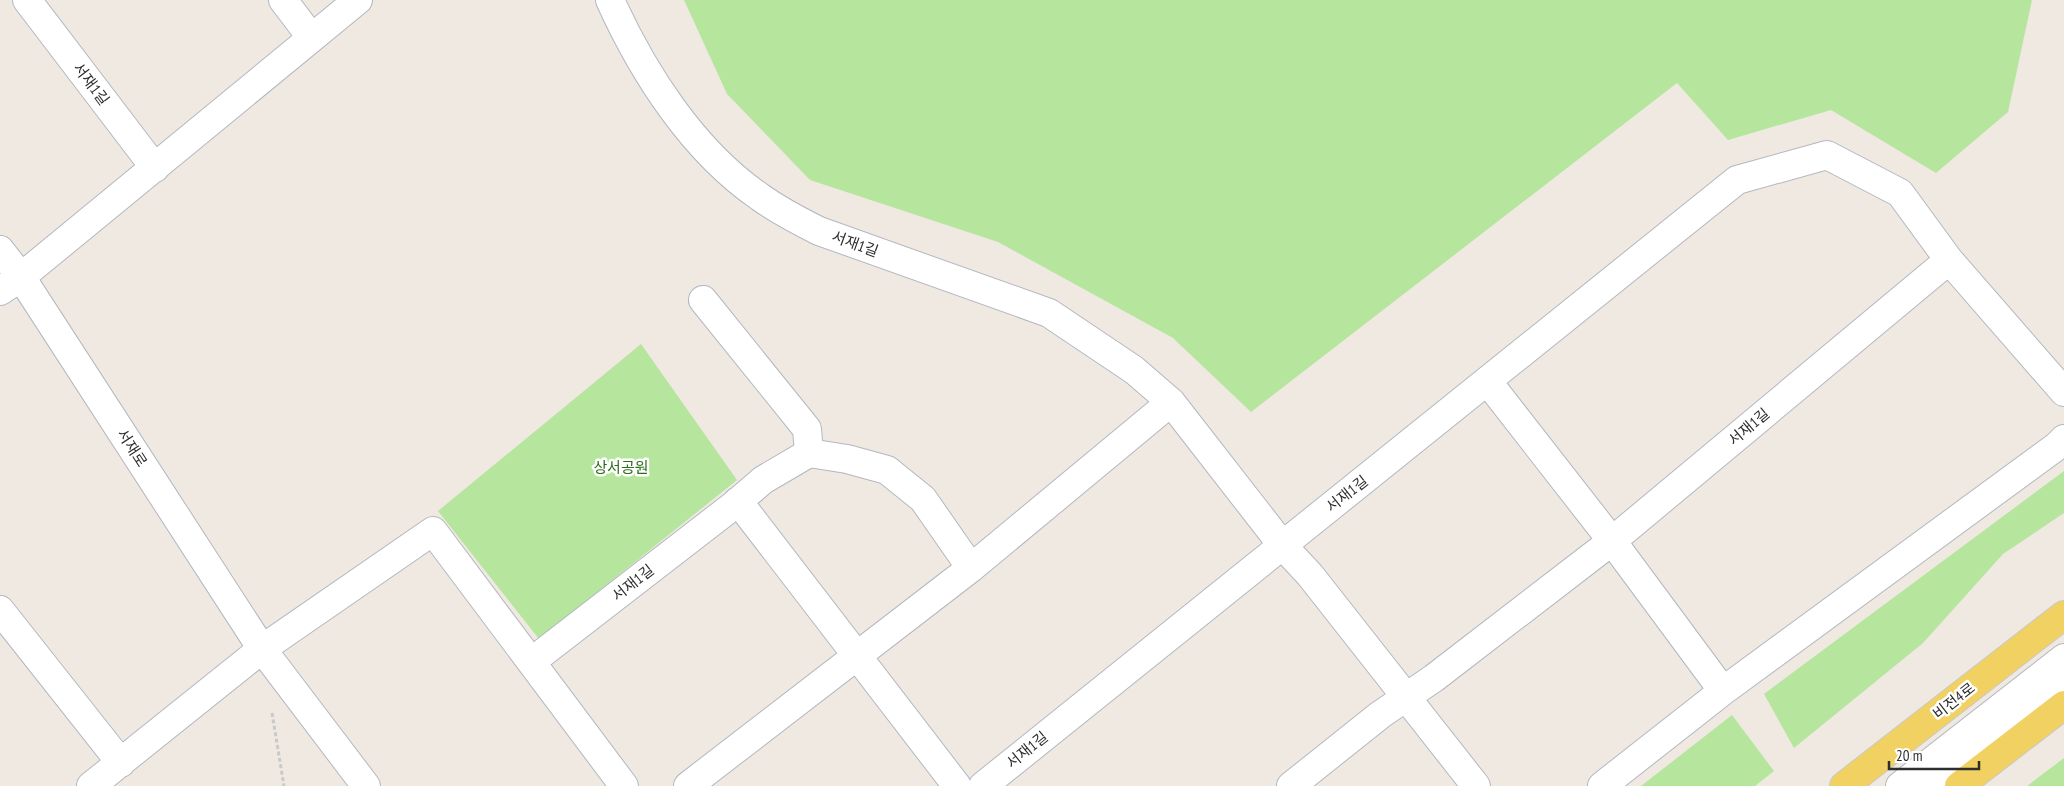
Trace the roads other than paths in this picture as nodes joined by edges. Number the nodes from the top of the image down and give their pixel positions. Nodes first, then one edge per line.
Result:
1 (26, 0) edge
2 (283, 0) edge
3 (358, 0) edge
4 (610, 0) edge
5 (311, 37) junction
6 (155, 168) junction
7 (0, 250) edge
8 (1949, 260) junction
9 (11, 284) edge
10 (703, 300) dead end
11 (1488, 382) junction
12 (2064, 392) edge
13 (1171, 402) junction
14 (2064, 438) edge
15 (809, 453) junction
16 (738, 501) junction
17 (1612, 541) junction
18 (1283, 546) junction
19 (971, 568) junction
20 (0, 610) edge
21 (2064, 615) edge
22 (262, 649) junction
23 (857, 656) junction
24 (2064, 658) edge
25 (531, 662) junction
26 (2064, 685) edge
27 (1723, 691) junction
28 (1407, 697) junction
29 (2064, 705) edge
30 (121, 763) junction
31 (91, 786) edge
32 (366, 786) edge
33 (624, 786) edge
34 (688, 786) edge
35 (957, 786) edge
36 (983, 786) edge
37 (1290, 786) edge
38 (1476, 786) edge
39 (1602, 786) edge
40 (1844, 786) edge
41 (1900, 786) edge
42 (1932, 786) edge
43 (1959, 786) edge

1 - 6 street, 서재1길
2 - 5 street
3 - 5 street
4 - 13 street, 서재1길
5 - 6 street
6 - 9 street
7 - 9 street, 서재로
8 - 11 street, 서재1길
8 - 12 street
8 - 17 street, 서재1길
9 - 22 street, 서재로
10 - 15 street
11 - 17 street
11 - 18 street, 서재1길
13 - 18 street, 서재1길
13 - 19 street
14 - 27 street
15 - 16 street, 서재1길
15 - 19 street
16 - 23 street
16 - 25 street, 서재1길
17 - 27 street
17 - 28 street, 서재1길
18 - 28 street, 서재1길
18 - 36 street, 서재1길
19 - 23 street
20 - 30 street
21 - 40 main road, 비전4로
22 - 25 street
22 - 30 street
22 - 32 street, 서재로
23 - 34 street
23 - 35 street
24 - 41 street
25 - 33 street
26 - 42 street
27 - 39 street
28 - 37 street, 서재1길
28 - 38 street, 서재1길
29 - 43 main road
30 - 31 street

